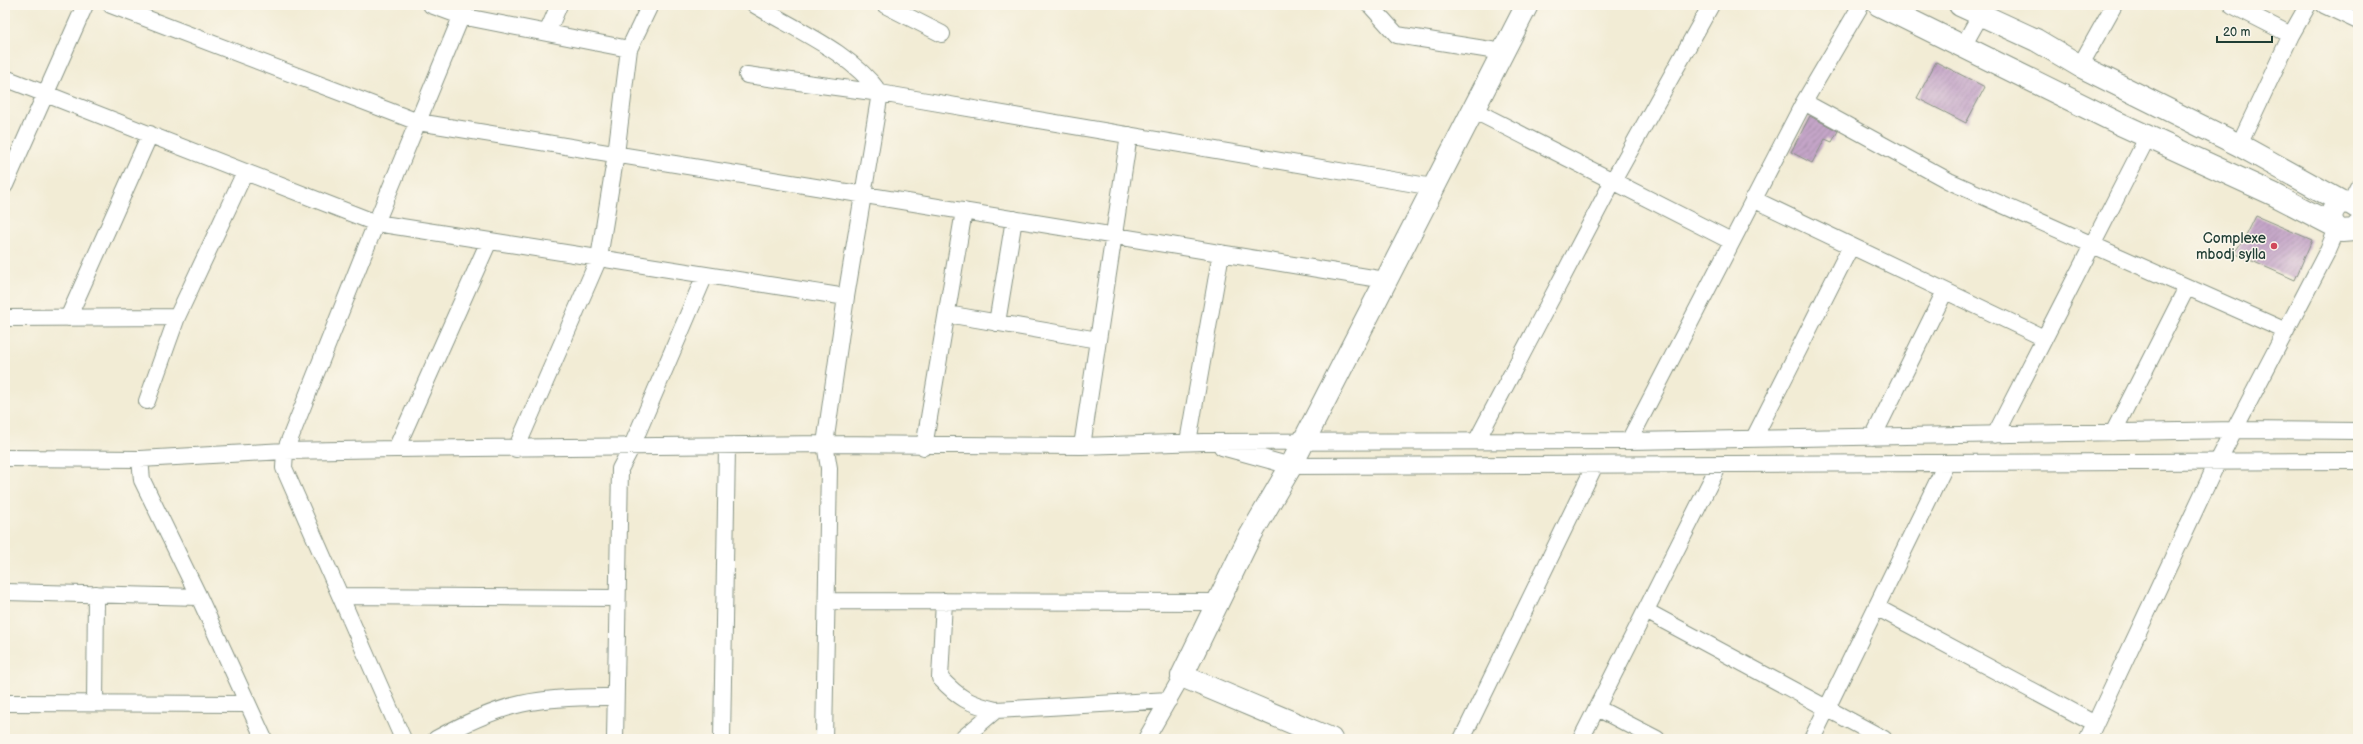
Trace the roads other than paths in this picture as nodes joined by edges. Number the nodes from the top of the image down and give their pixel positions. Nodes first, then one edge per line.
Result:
1 (85, 5) edge
2 (111, 5) edge
3 (431, 5) edge
4 (559, 5) edge
5 (650, 5) edge
6 (756, 5) edge
7 (885, 5) edge
8 (1370, 5) edge
9 (1527, 5) edge
10 (1711, 5) edge
11 (1861, 5) edge
12 (1879, 5) edge
13 (1960, 5) edge
14 (2114, 5) edge
15 (2234, 5) edge
16 (2308, 5) edge
17 (2324, 5) edge
18 (1984, 10) edge
19 (464, 11) edge
20 (2358, 22) edge
21 (547, 33) junction
22 (942, 34) dead end
23 (2291, 35) junction
24 (1963, 46) junction
25 (629, 49) junction
26 (1502, 52) junction
27 (2080, 66) junction
28 (747, 75) dead end
29 (5, 78) edge
30 (46, 93) junction
31 (880, 93) junction
32 (2140, 95) junction
33 (1804, 102) junction
34 (1473, 110) junction
35 (418, 122) junction
36 (2118, 123) junction
37 (150, 134) junction
38 (1129, 135) junction
39 (2148, 136) junction
40 (2239, 144) junction
41 (616, 154) junction
42 (245, 172) junction
43 (1613, 181) junction
44 (5, 185) edge
45 (1433, 187) junction
46 (863, 195) junction
47 (1753, 199) junction
48 (2352, 200) edge
49 (964, 211) junction
50 (1014, 220) junction
51 (376, 223) junction
52 (2346, 230) edge
53 (1114, 236) junction
54 (489, 241) junction
55 (1731, 241) junction
56 (2092, 245) junction
57 (1851, 246) junction
58 (1221, 253) junction
59 (599, 258) junction
60 (705, 275) junction
61 (1385, 280) junction
62 (2187, 288) junction
63 (1945, 291) junction
64 (846, 297) junction
65 (947, 314) junction
66 (177, 317) junction
67 (5, 318) edge
68 (68, 318) junction
69 (997, 323) junction
70 (2286, 331) junction
71 (2044, 338) junction
72 (1098, 340) junction
73 (147, 401) dead end
74 (2234, 430) junction
75 (2358, 431) edge
76 (2114, 433) junction
77 (1995, 435) junction
78 (1873, 437) junction
79 (1754, 438) junction
80 (1477, 440) junction
81 (1628, 441) junction
82 (1196, 442) junction
83 (1303, 442) junction
84 (825, 444) junction
85 (1082, 446) junction
86 (727, 447) junction
87 (924, 447) junction
88 (631, 448) junction
89 (396, 449) junction
90 (516, 449) junction
91 (285, 451) junction
92 (5, 458) edge
93 (140, 460) junction
94 (2358, 461) edge
95 (2217, 463) junction
96 (1946, 464) junction
97 (1594, 465) junction
98 (1719, 465) junction
99 (1291, 466) junction
100 (5, 592) edge
101 (96, 594) junction
102 (341, 596) junction
103 (199, 597) junction
104 (616, 598) junction
105 (828, 601) junction
106 (944, 601) junction
107 (1220, 602) junction
108 (1876, 607) junction
109 (1646, 611) junction
110 (1182, 676) junction
111 (615, 697) junction
112 (1169, 700) junction
113 (5, 703) edge
114 (95, 703) junction
115 (247, 704) junction
116 (1598, 708) junction
117 (1827, 708) junction
118 (996, 710) junction
119 (2095, 724) junction
120 (264, 739) edge
121 (403, 739) edge
122 (436, 739) edge
123 (615, 739) edge
124 (722, 739) edge
125 (824, 739) edge
126 (962, 739) edge
127 (1146, 739) edge
128 (1331, 739) edge
129 (1462, 739) edge
130 (1581, 739) edge
131 (1657, 739) edge
132 (1812, 739) edge
133 (1884, 739) edge
134 (2088, 739) edge

1 - 30 street
2 - 35 street
3 - 19 street
4 - 21 street
5 - 25 street
6 - 31 street
7 - 22 street
8 - 26 street
9 - 26 street
10 - 43 street
11 - 33 street
12 - 24 street
13 - 18 street
14 - 27 street
15 - 23 street
16 - 23 street
17 - 20 street
18 - 24 street
18 - 27 street
19 - 21 street
19 - 35 street
21 - 25 street
23 - 40 street
24 - 36 street
25 - 41 street
26 - 34 street
27 - 32 street
28 - 31 street
29 - 30 street
30 - 37 street
30 - 44 street
31 - 38 street
31 - 46 street
32 - 36 street
32 - 40 street
33 - 47 street
33 - 56 street
34 - 43 street
34 - 45 street
35 - 41 street
35 - 51 street
36 - 39 street
37 - 42 street
37 - 68 street
38 - 45 street
38 - 53 street
39 - 52 street
39 - 56 street
40 - 48 street
41 - 46 street
41 - 59 street
42 - 51 street
42 - 66 street
43 - 55 street
43 - 80 street
45 - 61 street
46 - 49 street
46 - 64 street
47 - 55 street
47 - 57 street
48 - 52 street
49 - 50 street
49 - 65 street
50 - 53 street
50 - 69 street
51 - 54 street
51 - 91 street
52 - 70 street
53 - 58 street
53 - 72 street
54 - 59 street
54 - 89 street
55 - 81 street
56 - 62 street
56 - 71 street
57 - 63 street
57 - 79 street
58 - 61 street
58 - 82 street
59 - 60 street
59 - 90 street
60 - 64 street
60 - 88 street
61 - 83 street
62 - 70 street
62 - 76 street
63 - 71 street
63 - 78 street
64 - 84 street
65 - 69 street
65 - 87 street
66 - 68 street
66 - 73 street
67 - 68 street
69 - 72 street
70 - 74 street
71 - 77 street
72 - 85 street
74 - 75 street
74 - 76 street
74 - 95 street
76 - 77 street
77 - 78 street
78 - 79 street
79 - 81 street
80 - 81 street
80 - 83 street
82 - 83 street
82 - 85 street
82 - 99 street
83 - 99 street
84 - 86 street
84 - 87 street
84 - 105 street
85 - 87 street
86 - 88 street
86 - 124 street
88 - 90 street
88 - 104 street
89 - 90 street
89 - 91 street
91 - 93 street
91 - 102 street
92 - 93 street
93 - 103 street
94 - 95 street
95 - 96 street
95 - 119 street
96 - 98 street
96 - 108 street
97 - 98 street
97 - 99 street
97 - 129 street
98 - 109 street
99 - 107 street
100 - 101 street
101 - 103 street
101 - 114 street
102 - 104 street
102 - 121 street
103 - 115 street
104 - 111 street
105 - 106 street
105 - 125 street
106 - 107 street
106 - 118 street
107 - 110 street
108 - 117 street
108 - 119 street
109 - 116 street
109 - 117 street
110 - 112 street
110 - 128 street
111 - 122 street
111 - 123 street
112 - 118 street
112 - 127 street
113 - 114 street
114 - 115 street
115 - 120 street
116 - 130 street
116 - 131 street
117 - 132 street
117 - 133 street
118 - 126 street
119 - 134 street

